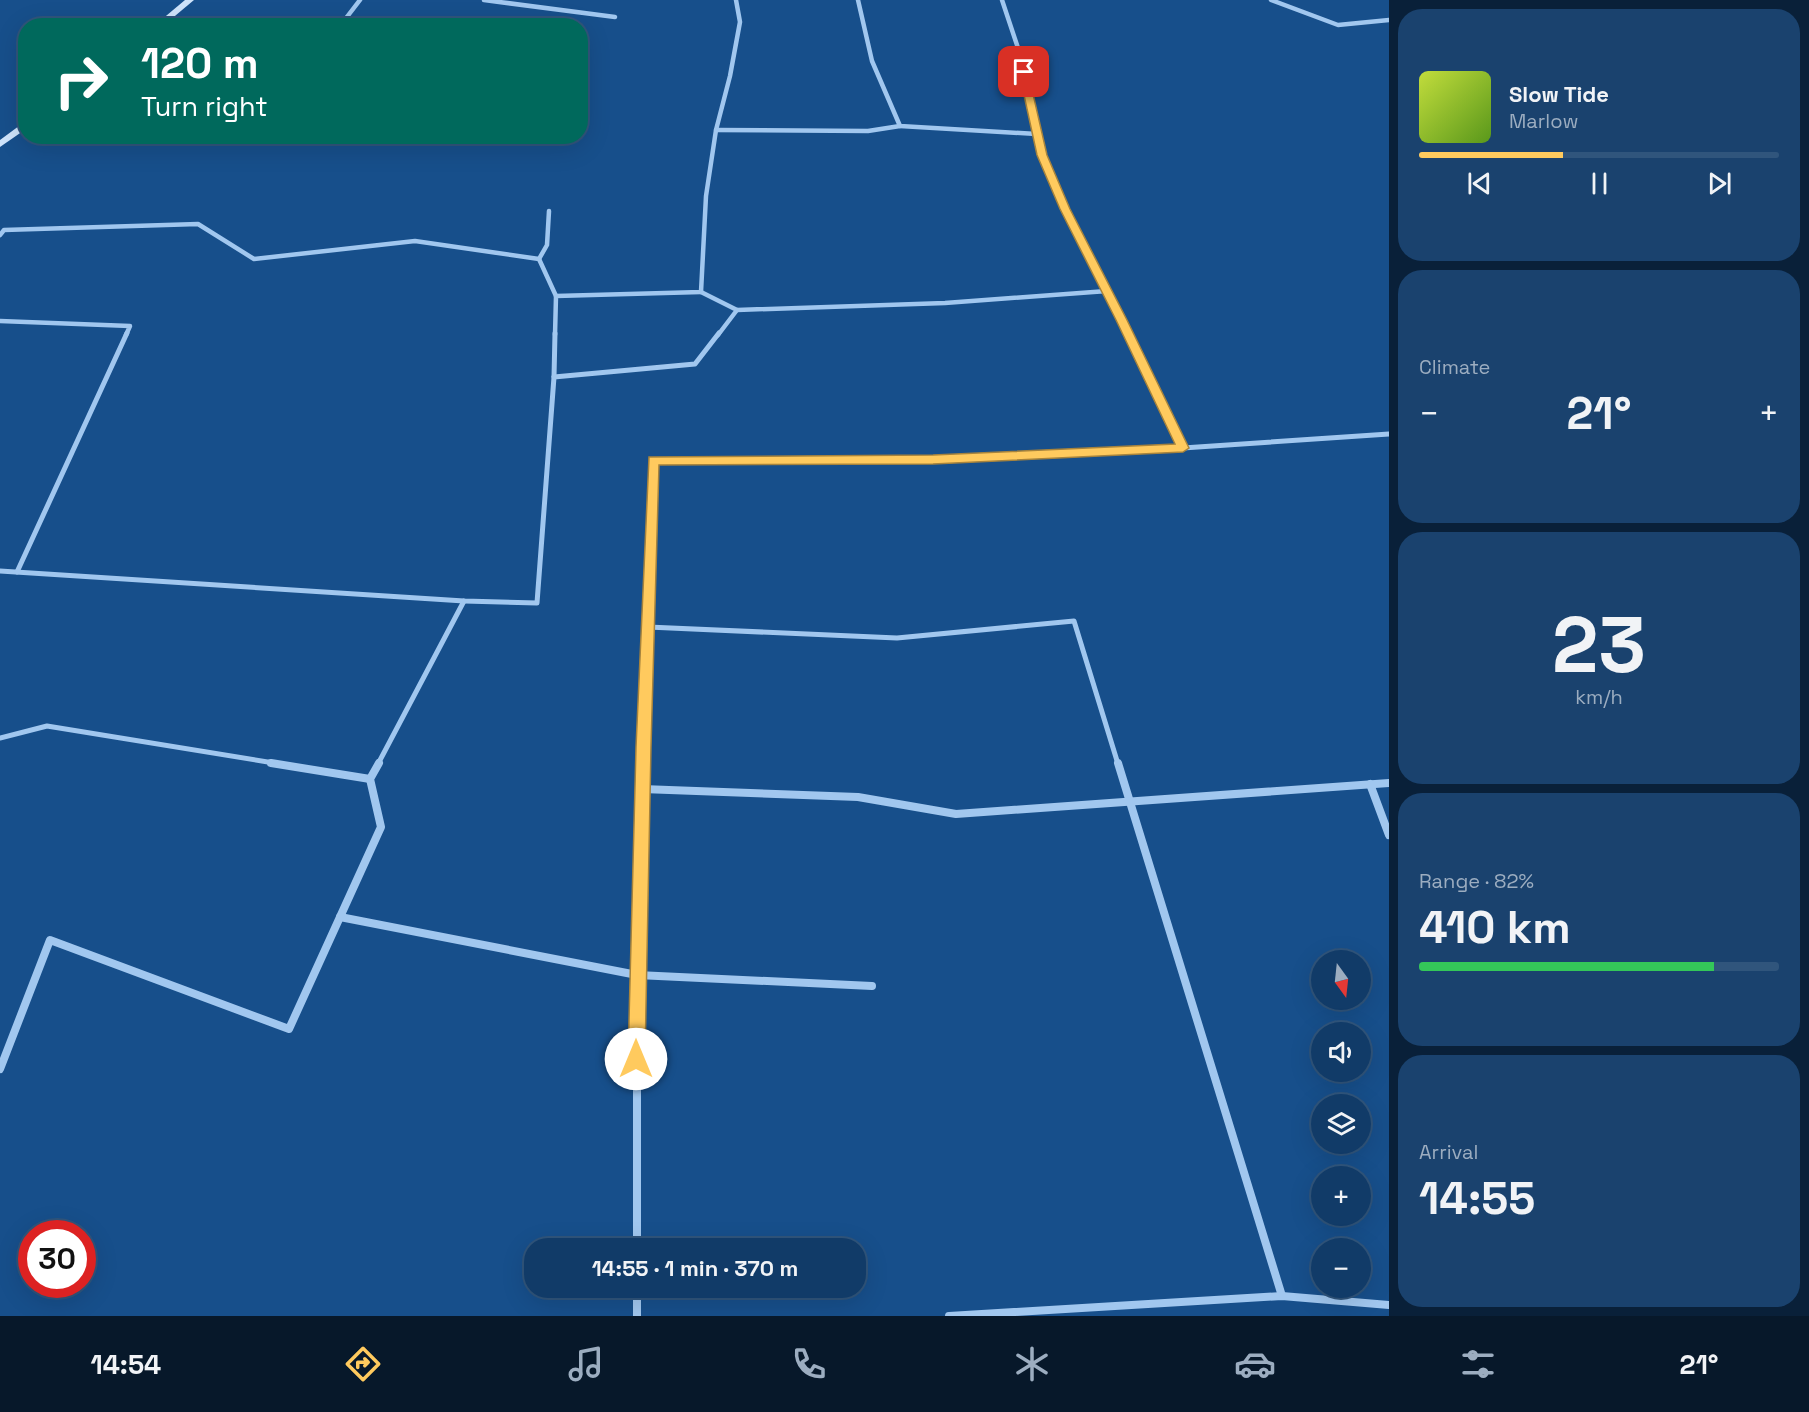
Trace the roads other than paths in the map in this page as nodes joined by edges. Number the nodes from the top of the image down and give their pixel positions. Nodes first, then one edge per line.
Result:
1 (190, 0) edge
2 (360, 0) edge
3 (484, 0) edge
4 (736, 0) edge
5 (858, 0) edge
6 (1002, 0) edge
7 (1271, 0) edge
8 (615, 17) dead end
9 (168, 18) edge
10 (346, 18) edge
11 (1389, 20) edge
12 (900, 126) junction
13 (716, 130) junction
14 (18, 131) edge
15 (1037, 134) junction
16 (0, 144) edge
17 (549, 211) dead end
18 (0, 235) edge
19 (539, 258) junction
20 (1107, 291) junction
21 (700, 292) junction
22 (556, 296) junction
23 (737, 310) junction
24 (0, 321) edge
25 (554, 377) junction
26 (1389, 434) edge
27 (1183, 448) junction
28 (0, 571) edge
29 (17, 572) junction
30 (464, 601) junction
31 (648, 627) junction
32 (0, 738) edge
33 (370, 779) junction
34 (1389, 783) edge
35 (1370, 784) junction
36 (642, 789) junction
37 (1129, 800) junction
38 (1389, 835) edge
39 (340, 917) junction
40 (637, 975) junction
41 (872, 986) dead end
42 (0, 1069) edge
43 (637, 1238) edge
44 (1282, 1296) junction
45 (637, 1298) edge
46 (1389, 1305) edge
47 (637, 1316) edge
48 (949, 1316) edge

1 - 9 street
2 - 10 street
3 - 8 street
4 - 13 street
5 - 12 street
6 - 15 street
7 - 11 street
12 - 13 street
12 - 15 street
13 - 21 street
14 - 16 street
15 - 20 street
17 - 19 street
18 - 19 street
19 - 22 street
20 - 23 street
20 - 27 street
21 - 22 street
21 - 23 street
22 - 25 street
23 - 25 street
24 - 29 street
25 - 30 street
26 - 27 street
27 - 31 street
28 - 29 street
29 - 30 street
30 - 33 street
31 - 36 street
31 - 37 street
32 - 33 street
33 - 39 street
34 - 35 street
35 - 37 street
35 - 38 street
36 - 37 street
36 - 40 street
37 - 44 street
39 - 40 street
39 - 42 street
40 - 41 street
40 - 43 street
44 - 46 street
44 - 48 street
45 - 47 street

